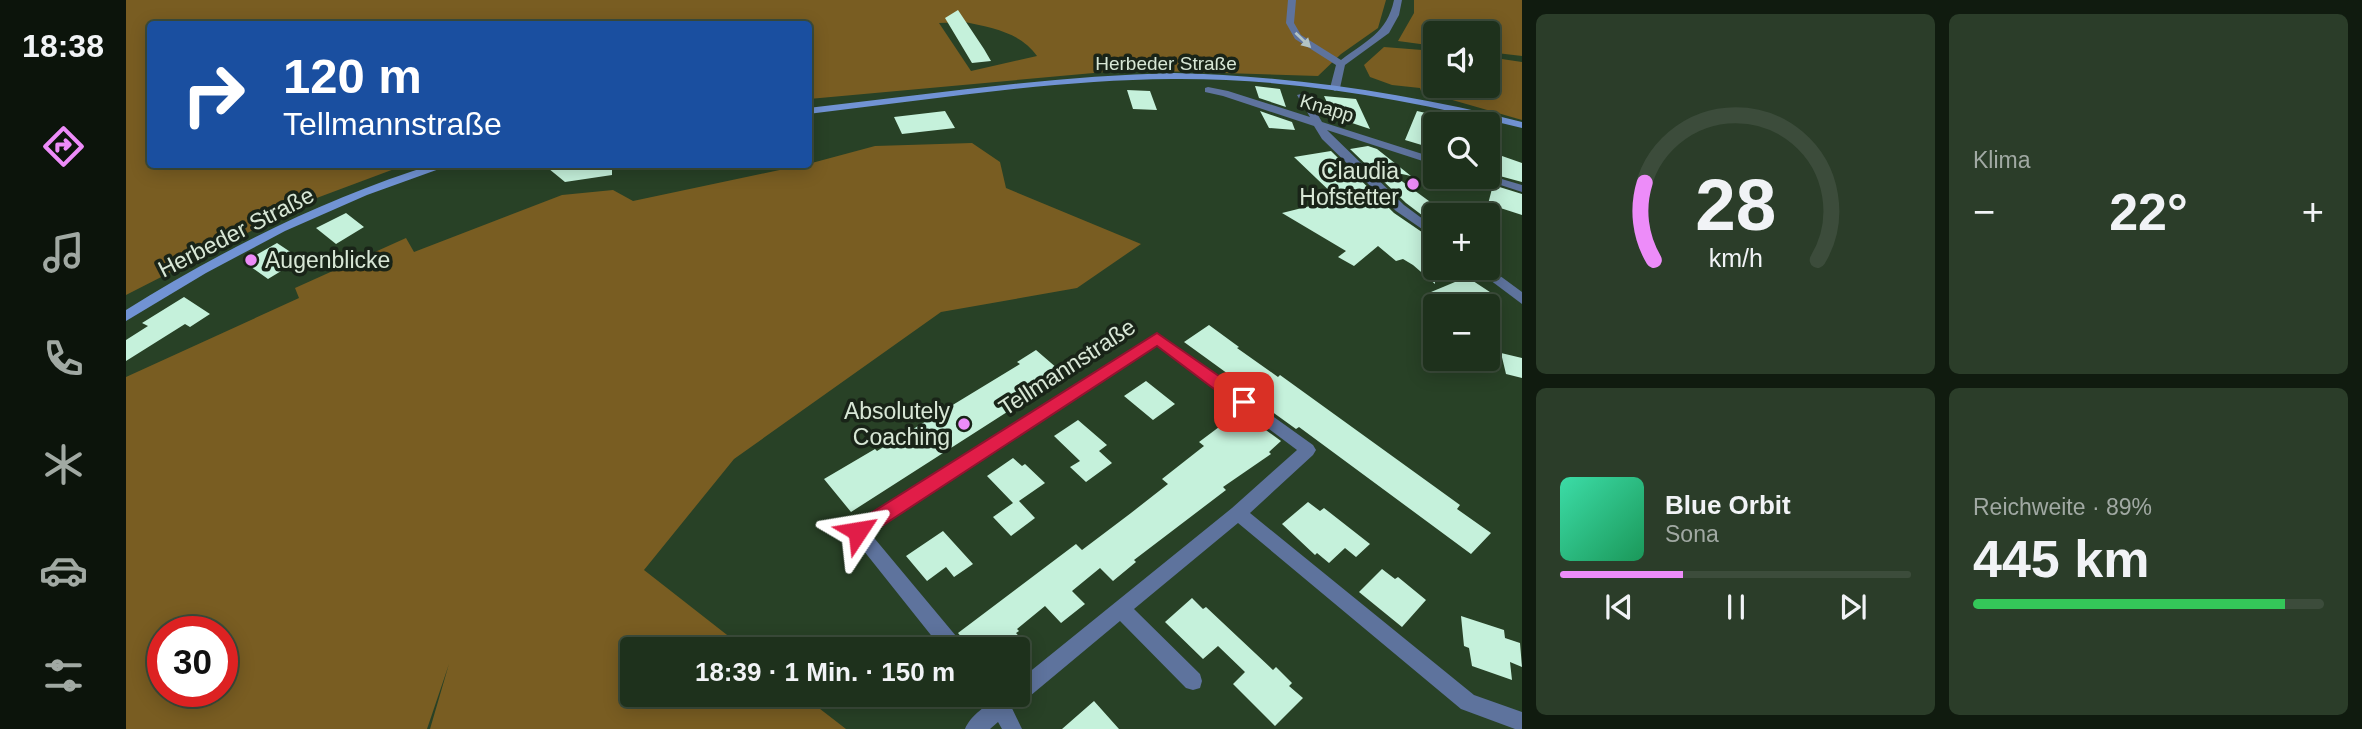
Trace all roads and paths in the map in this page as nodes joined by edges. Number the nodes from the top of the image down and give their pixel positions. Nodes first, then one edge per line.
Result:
1 (1292, 0) edge
2 (1398, 0) edge
3 (1340, 64) junction
4 (1335, 88) junction
5 (1208, 90) dead end
6 (1302, 95) dead end
7 (812, 111) edge
8 (1318, 123) junction
9 (1522, 125) edge
10 (1423, 158) edge
11 (436, 168) edge
12 (1500, 182) edge
13 (1522, 189) edge
14 (1423, 225) edge
15 (1496, 280) edge
16 (1522, 299) edge
17 (126, 316) edge
18 (1238, 513) junction
19 (1122, 610) junction
20 (944, 637) edge
21 (1030, 680) edge
22 (1193, 681) dead end
23 (997, 707) edge
24 (1008, 707) edge
25 (1522, 722) edge
26 (975, 729) edge
27 (1012, 729) edge

1 -> 3 street
2 - 3 street
3 - 4 street
4 - 7 main road, Herbeder Straße
4 - 9 main road, Herbeder Straße
5 - 8 street, Knapp
6 - 8 street
8 - 10 street, Knapp
8 - 14 street
11 - 17 main road, Herbeder Straße
12 - 13 street
15 - 16 street
18 - 19 street, Tellmannstraße
18 - 20 street, Tellmannstraße
18 - 25 street
19 - 21 street, Tellmannstraße
19 - 22 street
23 - 26 street, Tellmannstraße
24 - 27 street

